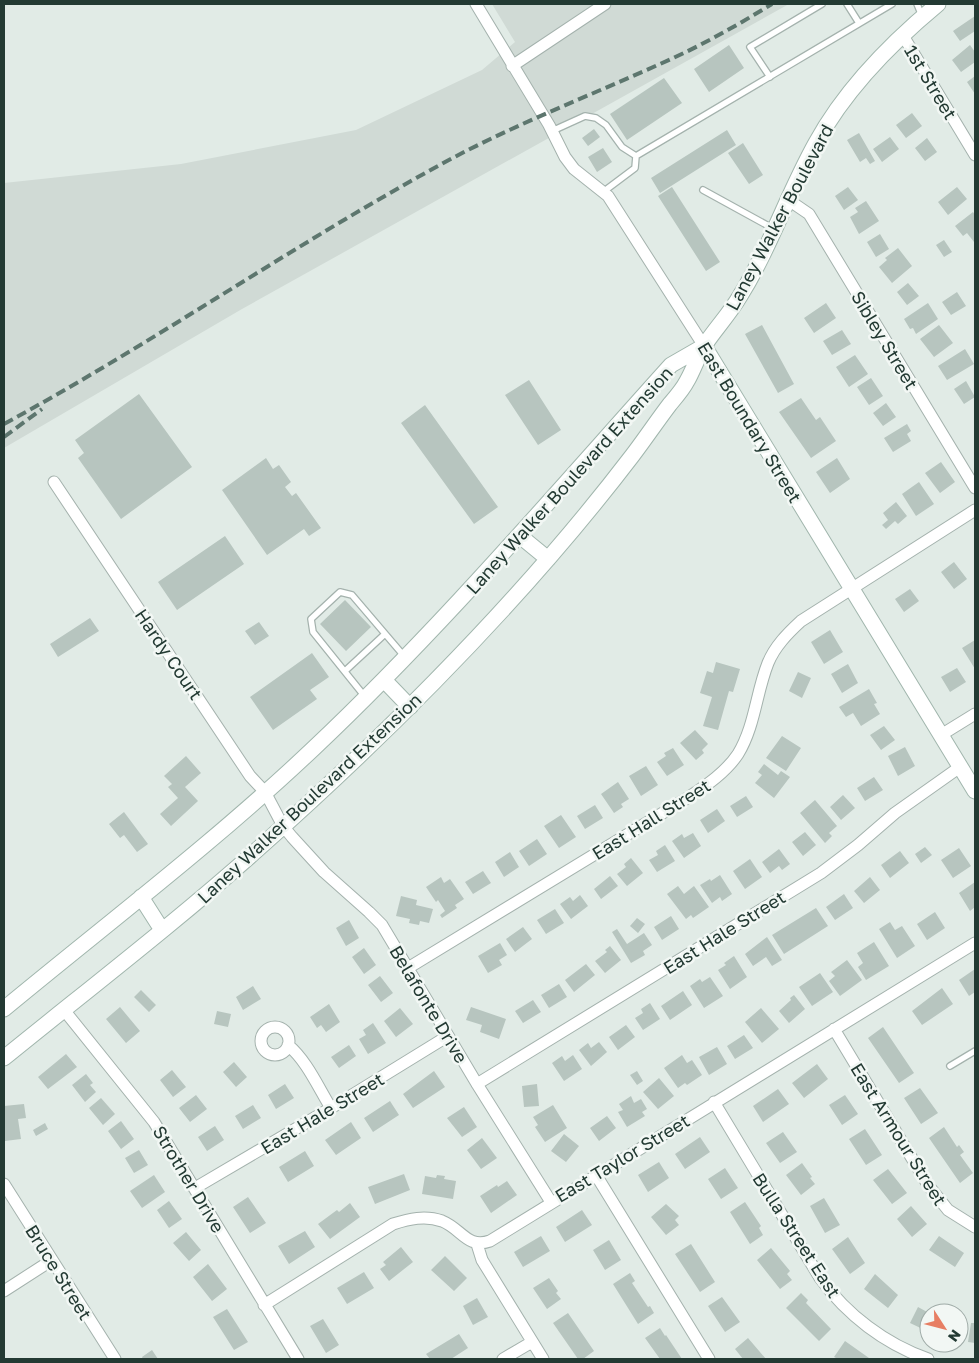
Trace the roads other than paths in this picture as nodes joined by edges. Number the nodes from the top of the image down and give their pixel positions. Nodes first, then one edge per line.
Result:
1 (476, 4) edge
2 (605, 4) edge
3 (822, 4) edge
4 (847, 4) edge
5 (892, 4) edge
6 (938, 4) edge
7 (919, 10) edge
8 (859, 23) junction
9 (902, 34) junction
10 (512, 66) junction
11 (770, 77) junction
12 (552, 131) junction
13 (636, 156) junction
14 (975, 156) edge
15 (703, 190) dead end
16 (603, 192) junction
17 (788, 199) junction
18 (774, 229) junction
19 (704, 346) junction
20 (54, 482) dead end
21 (975, 488) edge
22 (975, 510) edge
23 (520, 536) junction
24 (548, 559) junction
25 (851, 588) junction
26 (385, 634) junction
27 (406, 658) junction
28 (345, 672) junction
29 (384, 680) junction
30 (366, 698) junction
31 (410, 707) junction
32 (975, 714) edge
33 (941, 735) junction
34 (960, 767) junction
35 (975, 791) edge
36 (265, 792) junction
37 (284, 826) junction
38 (141, 897) junction
39 (162, 930) junction
40 (975, 943) edge
41 (408, 968) junction
42 (4, 1009) edge
43 (64, 1010) junction
44 (834, 1029) junction
45 (448, 1036) junction
46 (288, 1045) dead end
47 (975, 1051) edge
48 (4, 1058) edge
49 (950, 1066) dead end
50 (477, 1084) junction
51 (714, 1102) junction
52 (331, 1108) junction
53 (596, 1175) junction
54 (4, 1184) edge
55 (195, 1188) junction
56 (551, 1202) junction
57 (975, 1227) edge
58 (477, 1244) junction
59 (52, 1260) junction
60 (4, 1291) edge
61 (264, 1305) junction
62 (532, 1342) junction
63 (115, 1359) edge
64 (298, 1359) edge
65 (502, 1359) edge
66 (543, 1359) edge
67 (709, 1359) edge
68 (928, 1359) edge

1 - 10 street, East Boundary Street
2 - 10 street
3 - 11 lane
4 - 8 lane
5 - 8 lane
6 - 7 main road, Laney Walker Boulevard
7 - 9 main road, Laney Walker Boulevard
8 - 11 lane
9 - 14 street, 1st Street
9 - 17 main road, Laney Walker Boulevard
10 - 12 street, East Boundary Street
11 - 13 lane
12 - 13 lane
12 - 16 street, East Boundary Street
13 - 16 lane
15 - 18 lane
16 - 19 street, East Boundary Street
17 - 18 main road, Laney Walker Boulevard
17 - 21 street, Sibley Street
18 - 19 main road, Laney Walker Boulevard
19 - 23 main road, Laney Walker Boulevard Extension
19 - 24 main road, Laney Walker Boulevard Extension
19 - 25 main road, East Boundary Street
20 - 36 street, Hardy Court
22 - 25 street, East Hall Street
23 - 24 main road
23 - 27 main road, Laney Walker Boulevard Extension
24 - 31 main road, Laney Walker Boulevard Extension
25 - 33 main road, East Boundary Street
25 - 41 street, East Hall Street
26 - 27 lane
26 - 28 lane
26 - 28 lane
27 - 29 main road, Laney Walker Boulevard Extension
28 - 30 lane
29 - 30 main road, Laney Walker Boulevard Extension
29 - 31 main road
30 - 36 main road, Laney Walker Boulevard Extension
31 - 37 main road, Laney Walker Boulevard Extension
32 - 33 street
33 - 34 main road, East Boundary Street
34 - 35 main road, East Boundary Street
34 - 50 street, East Hale Street
36 - 37 street, Hardy Court
36 - 38 main road, Laney Walker Boulevard Extension
37 - 39 main road, Laney Walker Boulevard Extension
37 - 41 street, Belafonte Drive
38 - 39 main road
38 - 42 main road, Laney Walker Boulevard Extension
39 - 43 main road, Laney Walker Boulevard Extension
40 - 44 street, East Taylor Street
41 - 45 street, Belafonte Drive
43 - 48 main road, Laney Walker Boulevard Extension
43 - 55 street, Strother Drive
44 - 51 street, East Taylor Street
44 - 57 street, East Armour Street
45 - 50 street, Belafonte Drive
45 - 52 street, East Hale Street
46 - 52 street
47 - 49 lane
50 - 56 street, Belafonte Drive
51 - 53 street, East Taylor Street
51 - 68 street, Bulla Street East
52 - 55 street, East Hale Street
53 - 56 street, East Taylor Street
53 - 67 street
54 - 59 street, Bruce Street
55 - 61 street, Strother Drive
56 - 58 street, East Taylor Street
58 - 61 street
58 - 62 street
59 - 60 street
59 - 63 street, Bruce Street
61 - 64 street, Strother Drive
62 - 65 street
62 - 66 street

